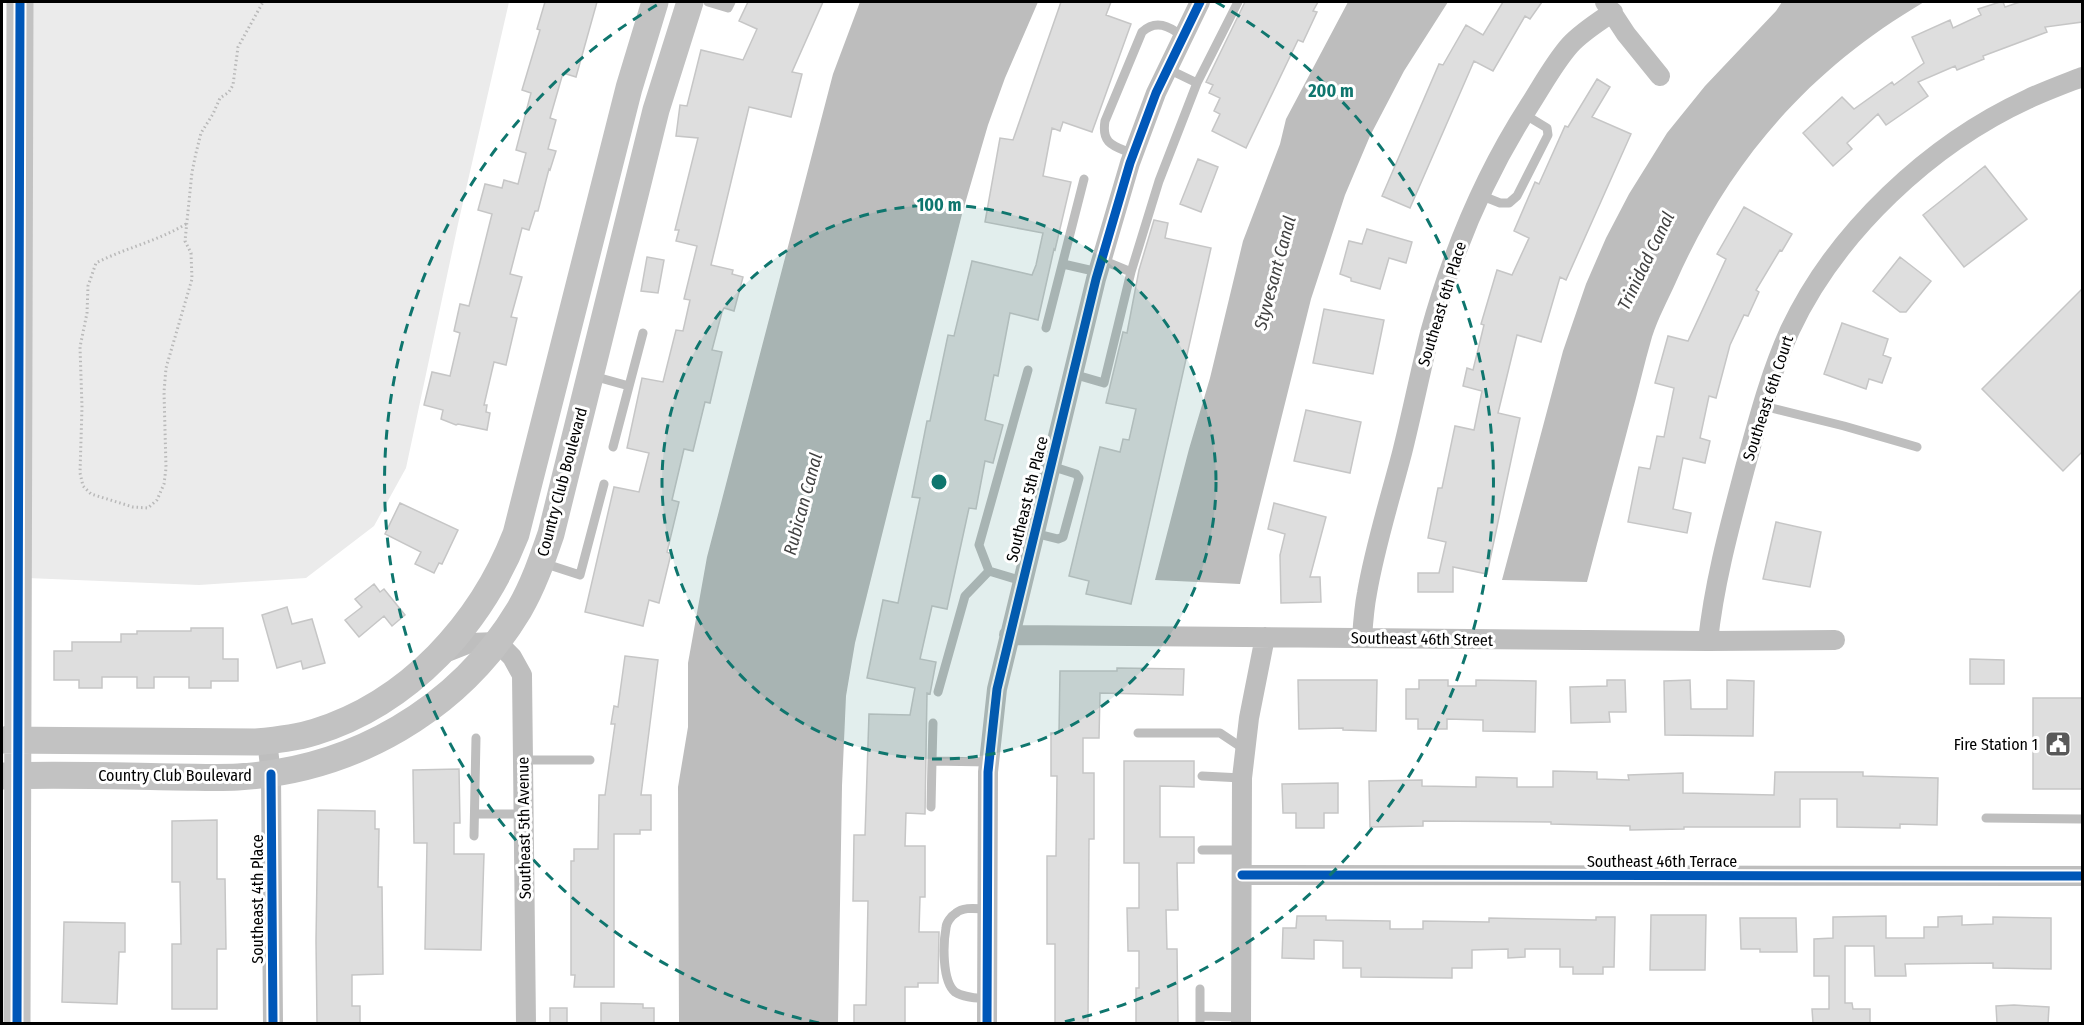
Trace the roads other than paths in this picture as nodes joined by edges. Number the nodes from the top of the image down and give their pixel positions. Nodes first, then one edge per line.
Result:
1 (20, 2) edge
2 (655, 2) edge
3 (690, 2) edge
4 (708, 2) edge
5 (731, 2) edge
6 (1200, 2) edge
7 (1238, 2) edge
8 (1609, 7) edge
9 (1182, 36) junction
10 (641, 46) junction
11 (672, 56) junction
12 (1168, 69) junction
13 (1660, 76) dead end
14 (2082, 77) edge
15 (1197, 83) junction
16 (1524, 114) junction
17 (10, 131) edge
18 (1133, 154) junction
19 (1084, 179) dead end
20 (1480, 195) junction
21 (592, 233) junction
22 (624, 241) junction
23 (1063, 264) junction
24 (1100, 266) junction
25 (1131, 272) junction
26 (1046, 328) dead end
27 (643, 333) dead end
28 (10, 369) edge
29 (1028, 370) dead end
30 (1073, 374) junction
31 (590, 375) junction
32 (629, 386) junction
33 (1763, 406) junction
34 (613, 447) dead end
35 (1917, 447) dead end
36 (1050, 466) junction
37 (604, 484) dead end
38 (1034, 533) junction
39 (541, 563) junction
40 (989, 571) junction
41 (1022, 581) junction
42 (9, 624) edge
43 (1009, 635) junction
44 (1265, 637) junction
45 (1362, 638) junction
46 (1835, 640) dead end
47 (1708, 641) junction
48 (497, 642) junction
49 (439, 655) junction
50 (938, 692) dead end
51 (933, 723) dead end
52 (1138, 732) dead end
53 (476, 738) dead end
54 (9, 740) edge
55 (267, 741) junction
56 (1244, 749) junction
57 (523, 760) junction
58 (590, 760) dead end
59 (932, 761) junction
60 (989, 762) junction
61 (271, 774) junction
62 (9, 776) edge
63 (1202, 776) dead end
64 (1242, 778) junction
65 (932, 807) dead end
66 (475, 814) junction
67 (524, 814) junction
68 (1986, 818) dead end
69 (2082, 819) edge
70 (474, 836) dead end
71 (1202, 849) dead end
72 (1242, 850) junction
73 (1242, 875) junction
74 (2082, 876) edge
75 (9, 877) edge
76 (988, 909) junction
77 (1200, 989) dead end
78 (987, 999) junction
79 (1200, 1020) edge
80 (1241, 1020) edge
81 (17, 1023) edge
82 (273, 1023) edge
83 (526, 1023) edge
84 (987, 1023) edge

1 - 17 main road
2 - 10 main road, Country Club Boulevard
3 - 11 main road, Country Club Boulevard
4 - 5 lane
6 - 9 street, Southeast 5th Place
7 - 15 lane
8 - 13 street, Southeast 6th Place
8 - 16 street, Southeast 6th Place
9 - 12 street, Southeast 5th Place
9 - 18 lane
10 - 11 main road
10 - 21 main road, Country Club Boulevard
11 - 22 main road, Country Club Boulevard
12 - 15 lane
12 - 18 street, Southeast 5th Place
14 - 33 street, Southeast 6th Court
15 - 25 lane
16 - 20 street, Southeast 6th Place
16 - 20 lane
17 - 28 main road
18 - 24 street, Southeast 5th Place
19 - 23 lane
20 - 45 street, Southeast 6th Place
21 - 22 main road
21 - 49 main road, Country Club Boulevard
22 - 31 main road, Country Club Boulevard
23 - 24 lane
23 - 26 lane
24 - 25 lane
24 - 30 street, Southeast 5th Place
25 - 30 lane
27 - 32 lane
28 - 42 main road
29 - 40 lane
30 - 36 street, Southeast 5th Place
31 - 32 lane
31 - 39 main road, Country Club Boulevard
32 - 34 lane
33 - 35 lane
33 - 47 street, Southeast 6th Court
36 - 38 street, Southeast 5th Place
36 - 38 lane
37 - 39 lane
38 - 41 street, Southeast 5th Place
39 - 48 main road, Country Club Boulevard
40 - 41 lane
40 - 50 lane
41 - 43 street, Southeast 5th Place
42 - 54 main road
43 - 44 street, Southeast 46th Street
43 - 60 street, Southeast 5th Place
44 - 45 street, Southeast 46th Street
44 - 56 street
45 - 47 street, Southeast 46th Street
46 - 47 street, Southeast 46th Street
48 - 49 street
48 - 57 street, Southeast 5th Avenue
48 - 61 main road, Country Club Boulevard
49 - 55 main road, Country Club Boulevard
51 - 59 lane
52 - 56 lane
53 - 66 lane
54 - 55 main road, Country Club Boulevard
54 - 62 main road
55 - 61 street, Southeast 4th Place
56 - 64 street
57 - 58 lane
57 - 67 street, Southeast 5th Avenue
59 - 60 lane
59 - 65 lane
60 - 76 street, Southeast 5th Place
61 - 62 main road, Country Club Boulevard
61 - 82 street, Southeast 4th Place
62 - 75 main road
63 - 64 lane
64 - 72 street
66 - 67 lane
66 - 70 lane
67 - 83 street, Southeast 5th Avenue
68 - 69 lane
71 - 72 lane
72 - 73 street
73 - 74 street, Southeast 46th Terrace
73 - 80 street
75 - 81 main road
76 - 78 street, Southeast 5th Place
76 - 78 lane
77 - 79 lane
78 - 84 street, Southeast 5th Place
79 - 80 lane

